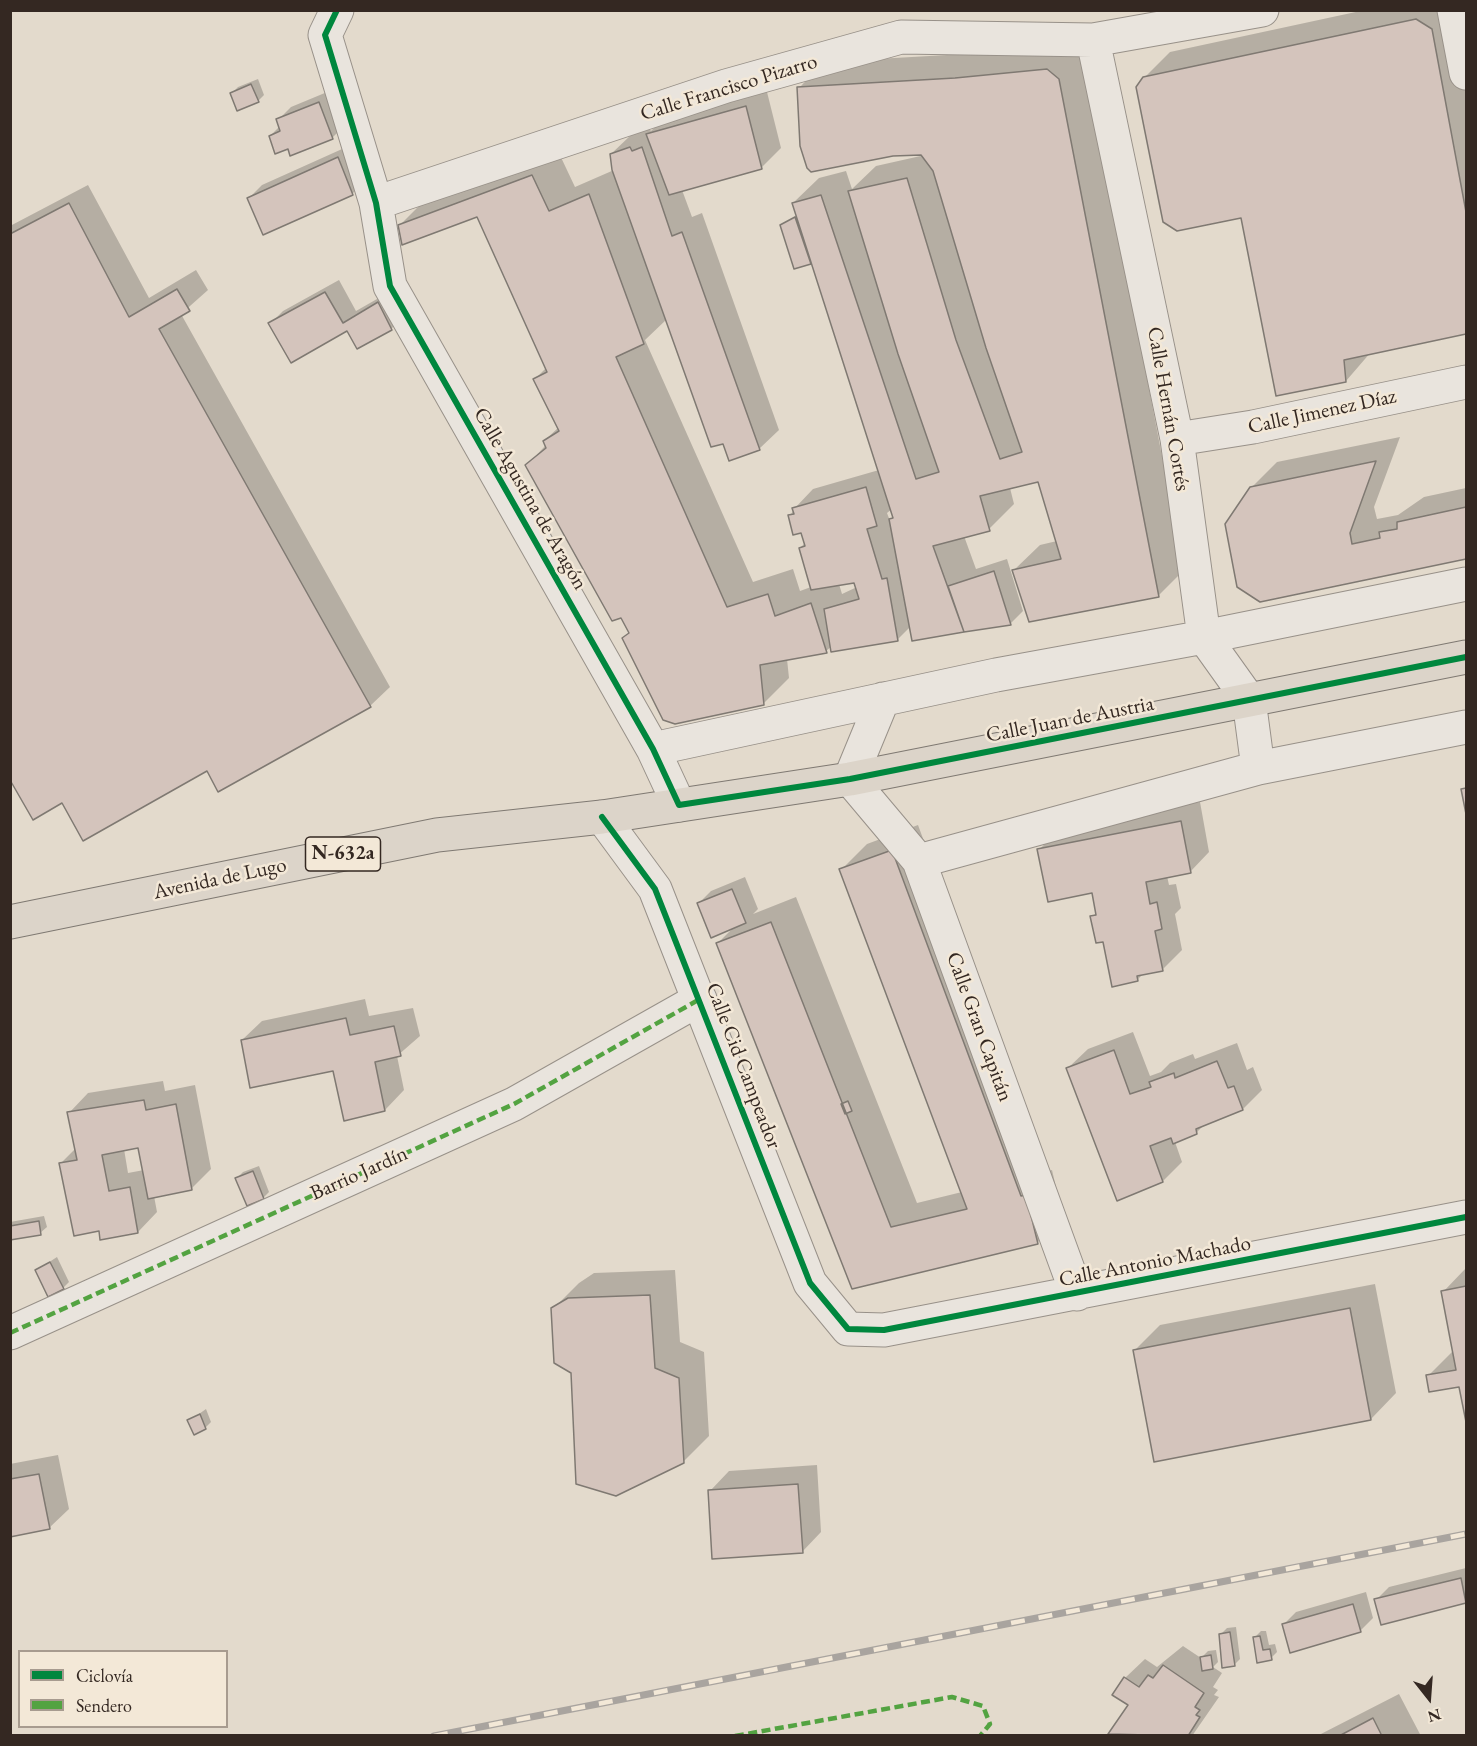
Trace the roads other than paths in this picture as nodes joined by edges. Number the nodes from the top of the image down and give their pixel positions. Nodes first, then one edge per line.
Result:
1 (337, 10) edge
2 (1262, 10) edge
3 (1454, 10) edge
4 (1093, 40) junction
5 (1467, 73) edge
6 (376, 202) junction
7 (1467, 382) edge
8 (1177, 439) junction
9 (1467, 584) edge
10 (1204, 637) junction
11 (1467, 657) edge
12 (883, 699) junction
13 (1249, 700) junction
14 (1467, 727) edge
15 (653, 748) junction
16 (1258, 768) junction
17 (850, 779) junction
18 (679, 805) junction
19 (602, 817) junction
20 (918, 861) junction
21 (10, 922) edge
22 (700, 999) junction
23 (1467, 1217) edge
24 (1077, 1294) junction
25 (848, 1329) joint
26 (10, 1333) edge

1 - 6 street, Calle Agustina de Aragón
2 - 4 street, Calle Francisco Pizarro
3 - 5 street
4 - 6 street, Calle Francisco Pizarro
4 - 8 street, Calle Hernán Cortés
6 - 15 street, Calle Agustina de Aragón
7 - 8 street, Calle Jimenez Díaz
8 - 10 street, Calle Hernán Cortés
9 - 10 street
10 - 12 street
10 - 13 street, Calle Hernán Cortés
11 - 13 main road, Calle Juan de Austria / N-632a
12 - 15 street
12 - 17 street
13 - 16 street, Calle Hernán Cortés
13 - 17 main road, Calle Juan de Austria / N-632a
14 - 16 street
15 - 18 street, Calle Agustina de Aragón
16 - 20 street
17 - 18 main road, Calle Juan de Austria / N-632a
17 - 20 street, Calle Gran Capitán
18 - 19 main road, Avenida de Lugo / N-632a
19 - 21 main road, Avenida de Lugo / N-632a
19 - 22 street, Calle Cid Campeador
20 - 24 street, Calle Gran Capitán
22 - 25 street, Calle Cid Campeador
22 - 26 street, Barrio Jardín
23 - 24 street, Calle Antonio Machado
24 - 25 street, Calle Antonio Machado

